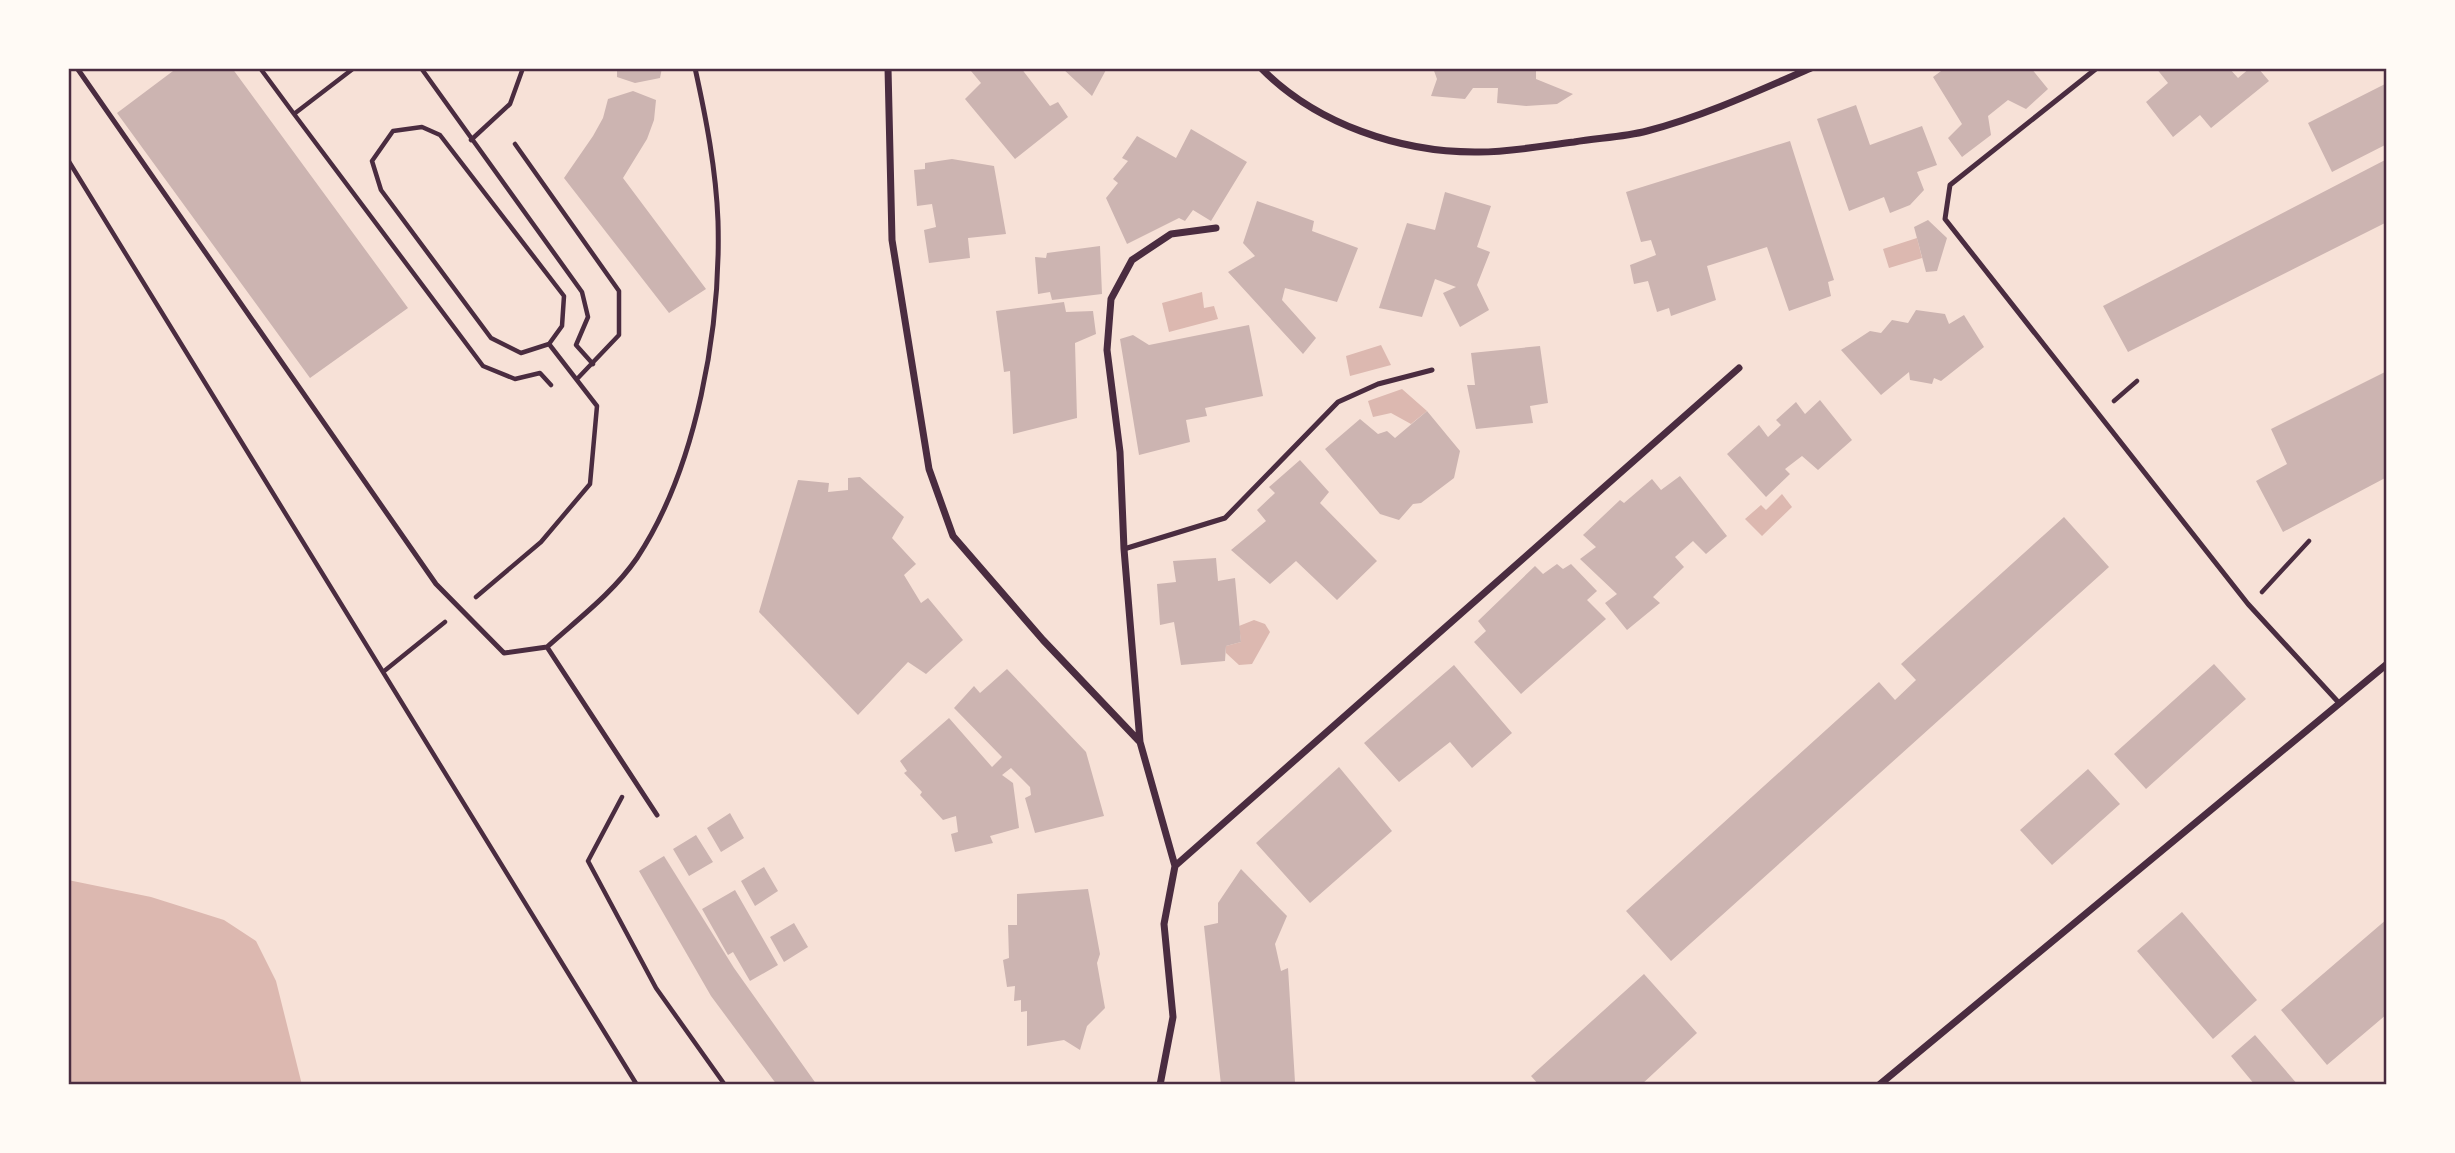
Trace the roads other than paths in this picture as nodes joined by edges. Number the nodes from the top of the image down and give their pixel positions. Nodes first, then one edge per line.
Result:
1 (77, 68) edge
2 (695, 68) edge
3 (888, 68) edge
4 (1261, 68) edge
5 (1811, 68) edge
6 (2097, 68) edge
7 (1216, 229) dead end
8 (1739, 368) dead end
9 (1432, 370) dead end
10 (1124, 549) junction
11 (547, 648) junction
12 (2387, 664) edge
13 (2340, 704) junction
14 (1140, 742) junction
15 (657, 815) dead end
16 (1175, 866) junction
17 (1160, 1085) edge
18 (1880, 1085) edge

1 - 11 lane
2 - 11 lane
3 - 14 street
4 - 5 street
6 - 13 lane
7 - 10 street
8 - 16 street
9 - 10 lane
10 - 14 street
11 - 15 lane
12 - 13 street
13 - 18 street
14 - 16 street
16 - 17 street

